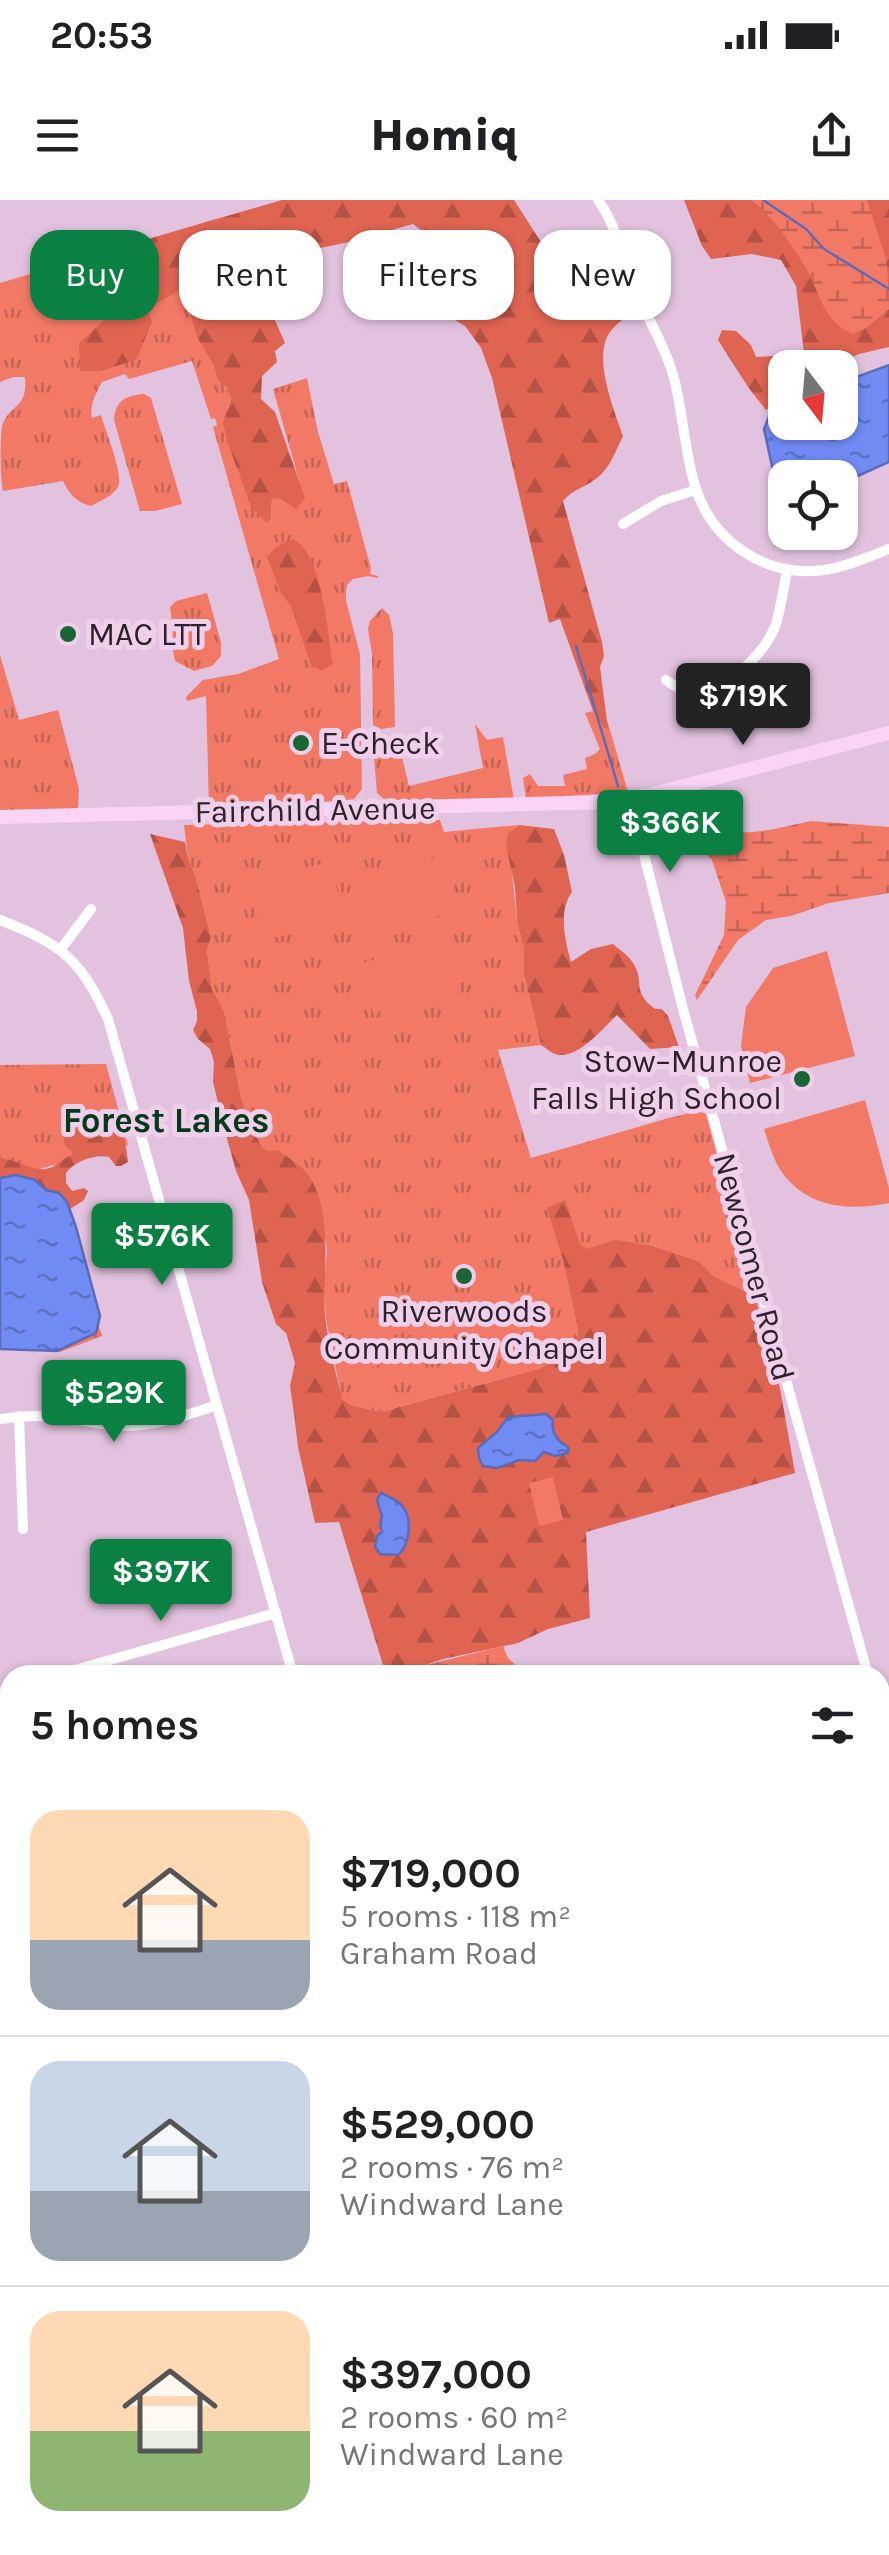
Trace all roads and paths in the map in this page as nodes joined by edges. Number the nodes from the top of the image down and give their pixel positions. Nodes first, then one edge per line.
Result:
1 (598, 200) edge
2 (696, 490) junction
3 (623, 524) dead end
4 (889, 550) edge
5 (787, 570) junction
6 (666, 680) dead end
7 (889, 733) edge
8 (630, 800) junction
9 (0, 817) edge
10 (92, 909) dead end
11 (0, 920) edge
12 (61, 949) junction
13 (217, 1405) junction
14 (19, 1416) junction
15 (0, 1418) edge
16 (24, 1529) dead end
17 (276, 1612) junction
18 (93, 1665) edge
19 (290, 1665) edge
20 (865, 1665) edge

1 - 2 street
2 - 3 street
2 - 5 street
4 - 5 street
5 - 6 street
7 - 8 main road, Fairchild Avenue
8 - 9 main road, Fairchild Avenue
8 - 20 street, Newcomer Road
10 - 12 street
11 - 12 street
12 - 13 street
13 - 14 street
13 - 17 street
14 - 15 street
14 - 16 street
17 - 18 street
17 - 19 street

